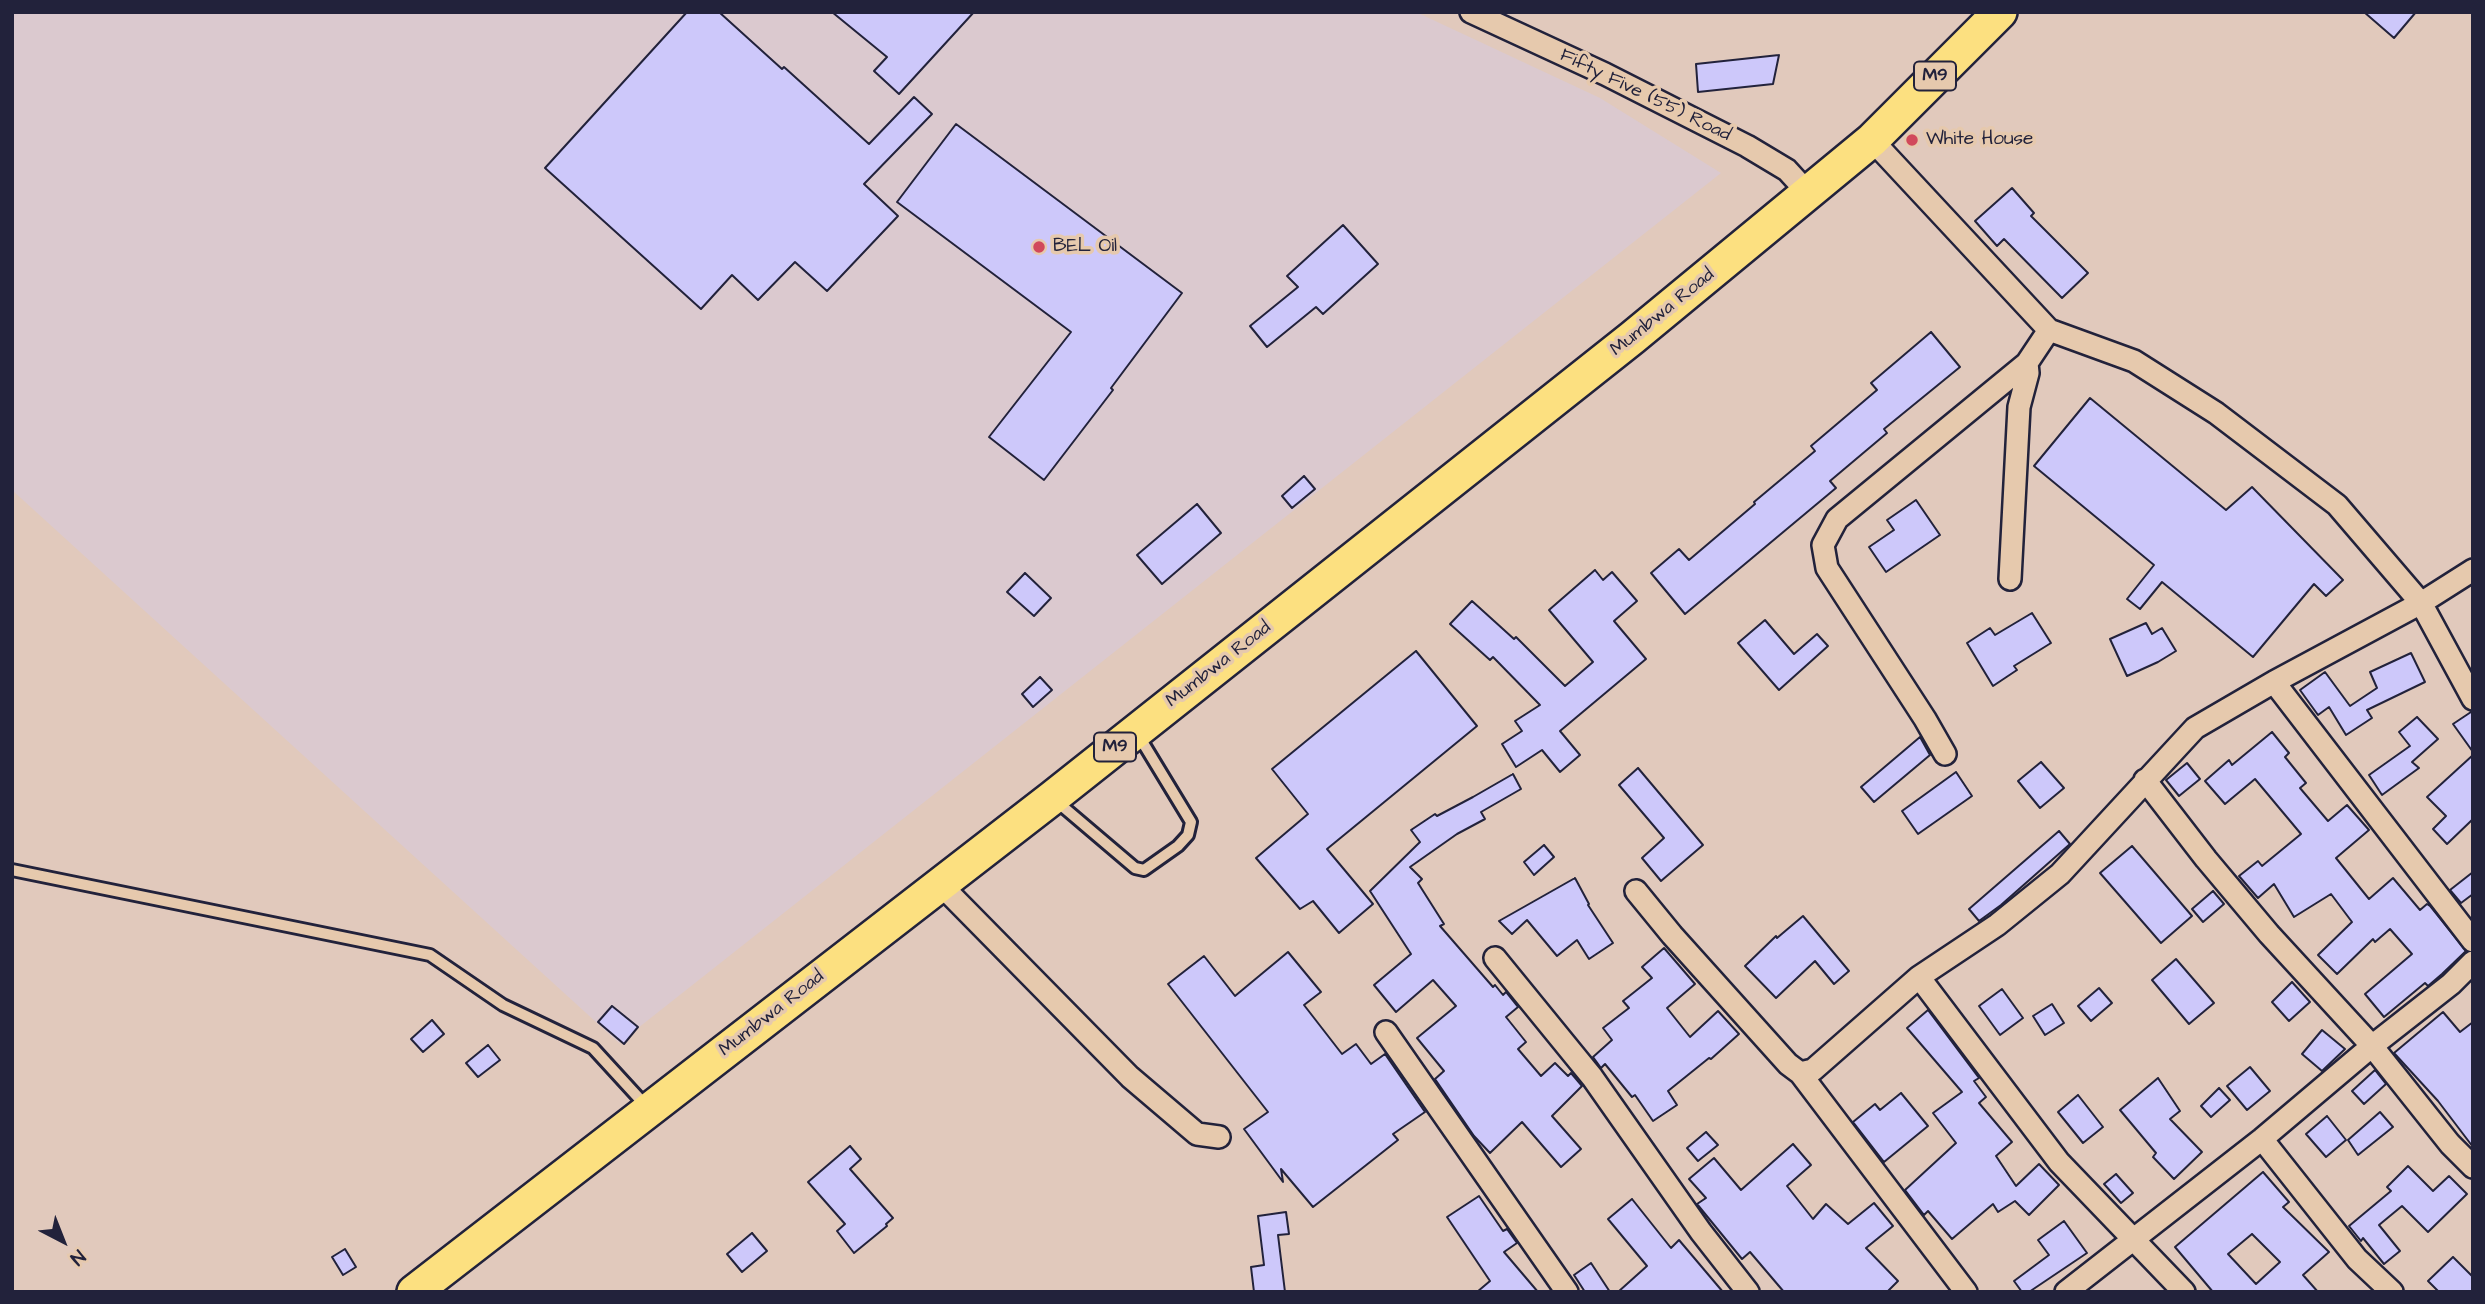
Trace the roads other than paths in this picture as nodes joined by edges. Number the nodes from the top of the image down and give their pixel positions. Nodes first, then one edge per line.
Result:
1 (1471, 12) edge
2 (2000, 12) edge
3 (1872, 141) junction
4 (1809, 194) junction
5 (2049, 330) junction
6 (2027, 363) junction
7 (2473, 570) edge
8 (2010, 579) dead end
9 (2421, 603) junction
10 (2274, 682) junction
11 (2473, 699) edge
12 (1136, 731) junction
13 (1945, 754) dead end
14 (2145, 780) junction
15 (1052, 798) junction
16 (12, 870) edge
17 (940, 884) junction
18 (1636, 891) dead end
19 (2473, 941) edge
20 (1495, 958) dead end
21 (2473, 962) edge
22 (1919, 977) junction
23 (1386, 1032) dead end
24 (2372, 1046) junction
25 (1800, 1073) junction
26 (649, 1109) junction
27 (1219, 1137) dead end
28 (2262, 1139) junction
29 (2473, 1167) edge
30 (2135, 1239) junction
31 (414, 1292) edge
32 (1567, 1292) edge
33 (1748, 1292) edge
34 (1966, 1292) edge
35 (2066, 1292) edge
36 (2184, 1292) edge
37 (2392, 1292) edge

1 - 4 street, Fifty Five (55) Road
2 - 3 main road, Mumbwa Road / M9
3 - 4 main road, Mumbwa Road / M9
3 - 5 street
4 - 12 main road, Mumbwa Road / M9
5 - 6 street
5 - 9 street
6 - 8 street
6 - 13 street
7 - 9 street
9 - 10 street
9 - 11 street
10 - 14 street
10 - 19 street
12 - 15 main road, Mumbwa Road / M9
12 - 15 lane
14 - 22 street
14 - 24 street
15 - 17 main road, Mumbwa Road / M9
16 - 26 lane
17 - 26 main road, Mumbwa Road / M9
17 - 27 street
18 - 25 street
20 - 33 street
21 - 24 street
22 - 25 street
22 - 30 street
23 - 32 street
24 - 28 street
24 - 29 street
25 - 34 street
26 - 31 main road, Mumbwa Road / M9
28 - 30 street
28 - 37 street
30 - 35 street
30 - 36 street

